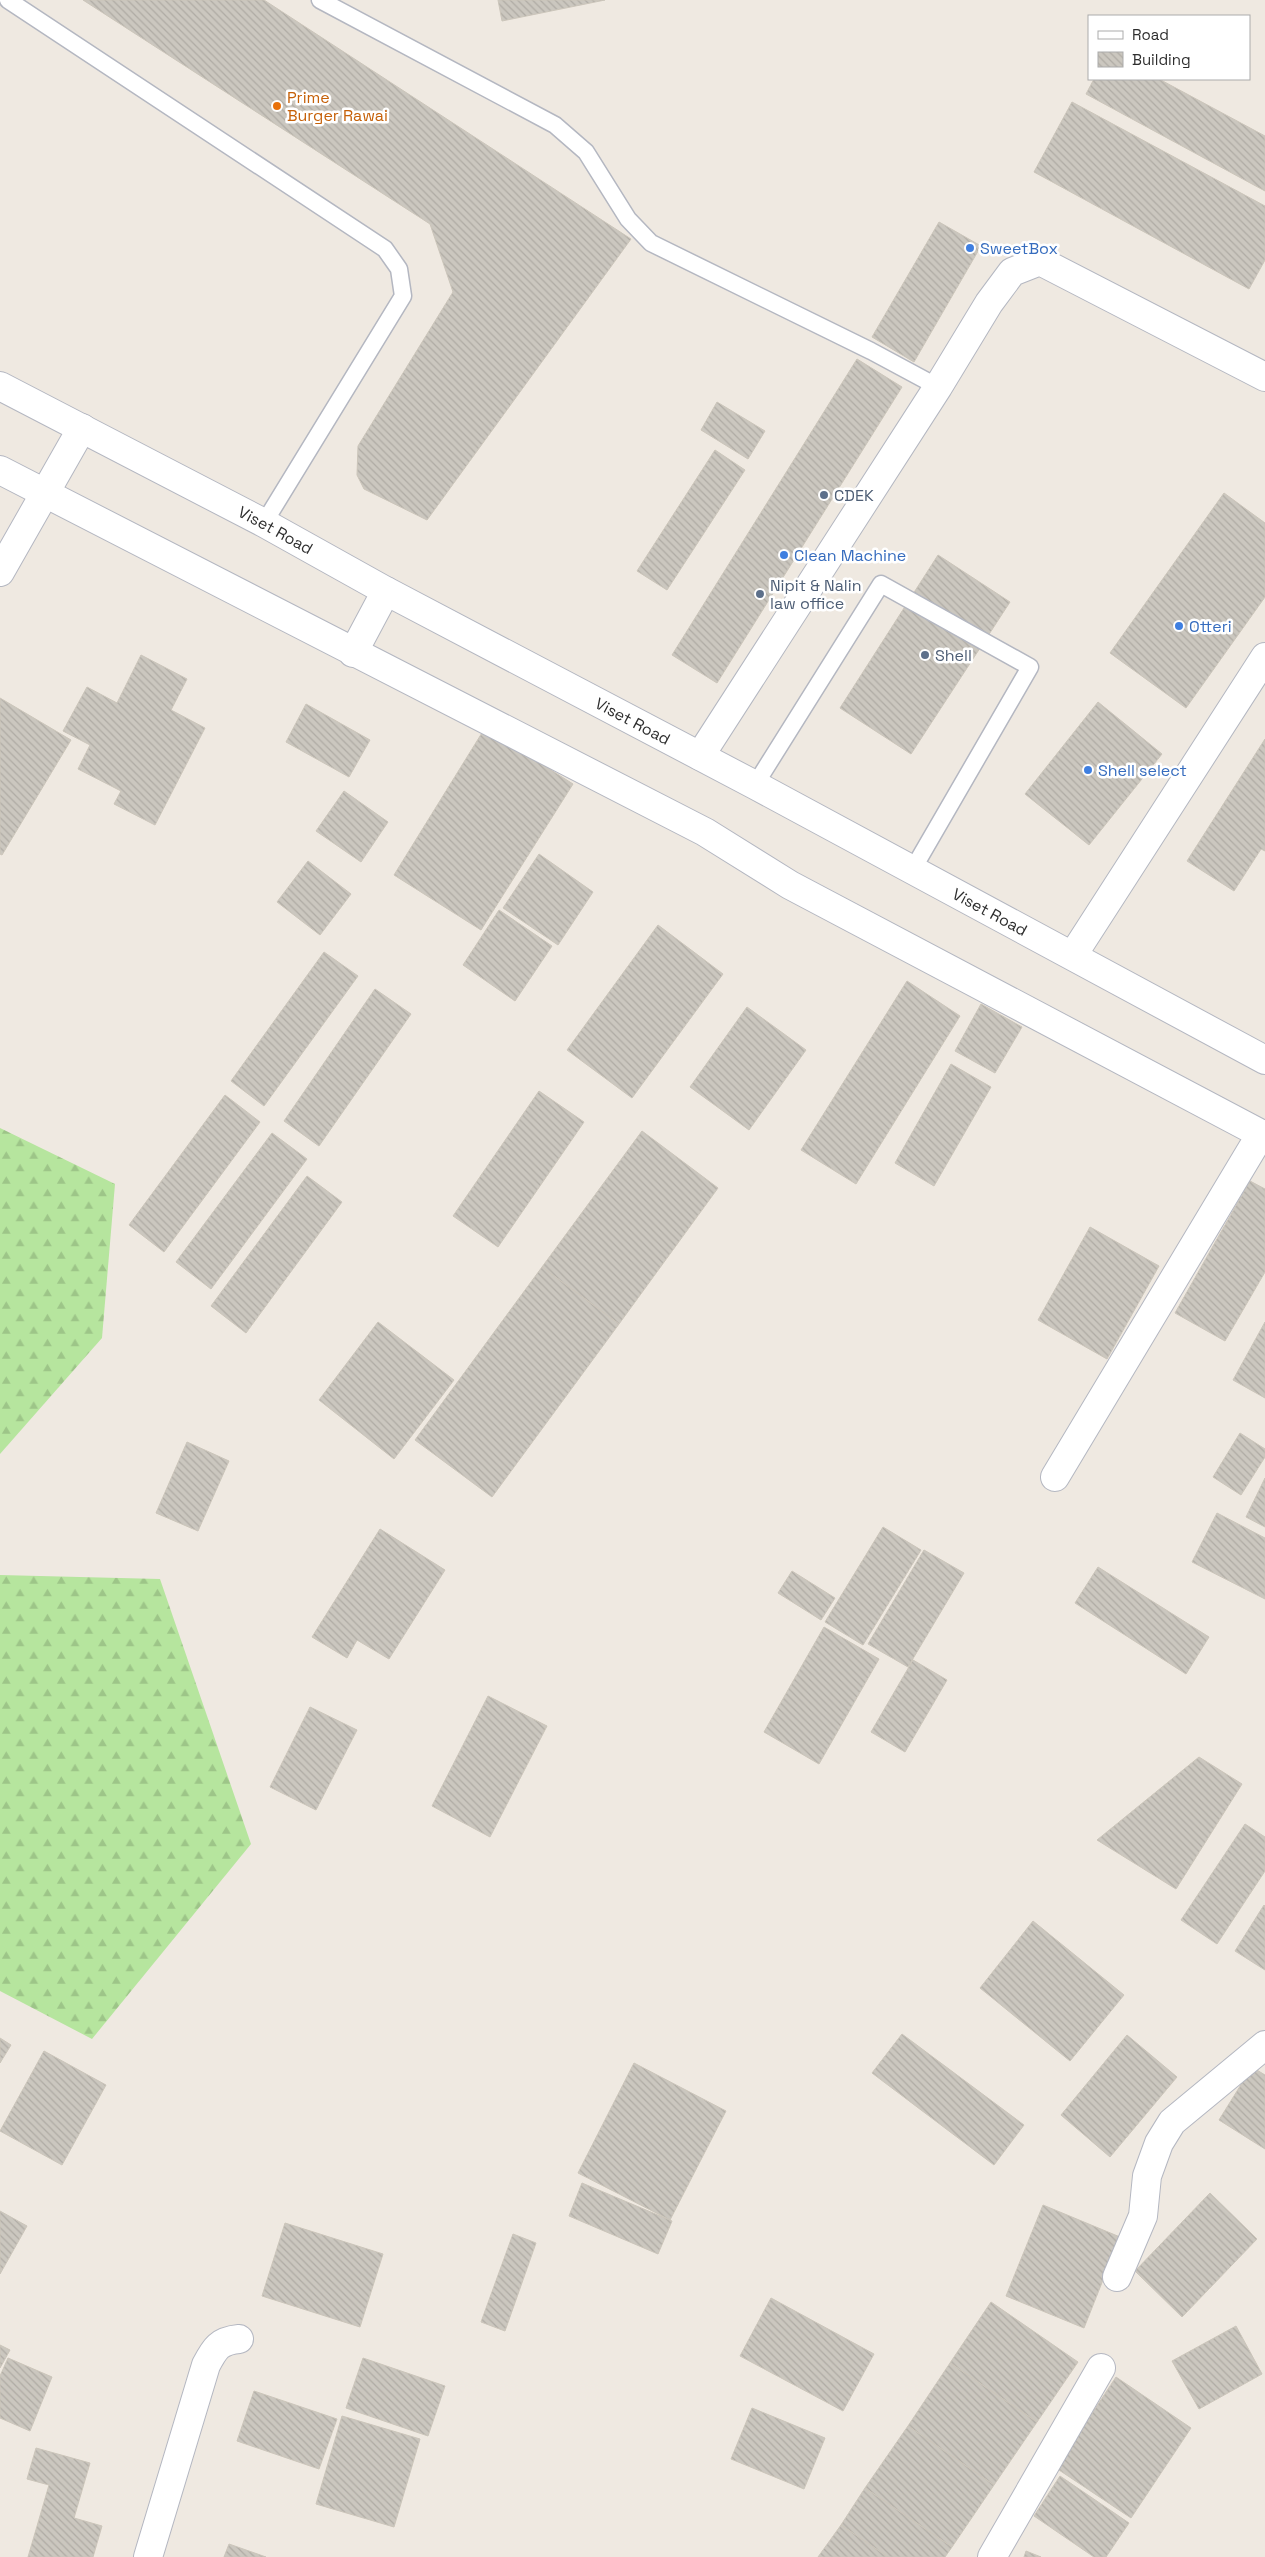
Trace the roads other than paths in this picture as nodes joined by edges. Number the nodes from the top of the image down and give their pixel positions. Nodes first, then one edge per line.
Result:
1 (8, 0) edge
2 (320, 0) edge
3 (1265, 377) edge
4 (0, 386) edge
5 (938, 387) junction
6 (82, 428) junction
7 (0, 470) edge
8 (45, 493) junction
9 (264, 523) junction
10 (0, 572) edge
11 (386, 591) junction
12 (353, 652) junction
13 (1265, 657) edge
14 (700, 756) junction
15 (755, 785) junction
16 (913, 869) junction
17 (1073, 955) junction
18 (1265, 1060) edge
19 (1263, 1135) edge
20 (1055, 1477) dead end
21 (1265, 2045) edge
22 (1118, 2277) dead end
23 (239, 2339) dead end
24 (1101, 2368) dead end
25 (148, 2557) edge
26 (992, 2557) edge

1 - 9 lane
2 - 5 lane
3 - 5 main road
4 - 6 main road, Viset Road
5 - 14 main road
6 - 8 main road
6 - 9 main road, Viset Road
7 - 8 main road
8 - 10 main road
8 - 12 main road
9 - 11 main road, Viset Road
11 - 12 main road
11 - 14 main road, Viset Road
12 - 19 main road
13 - 17 main road
14 - 15 main road, Viset Road
15 - 16 main road, Viset Road
15 - 16 lane
16 - 17 main road, Viset Road
17 - 18 main road, Viset Road
19 - 20 main road
21 - 22 main road
23 - 25 main road
24 - 26 main road

